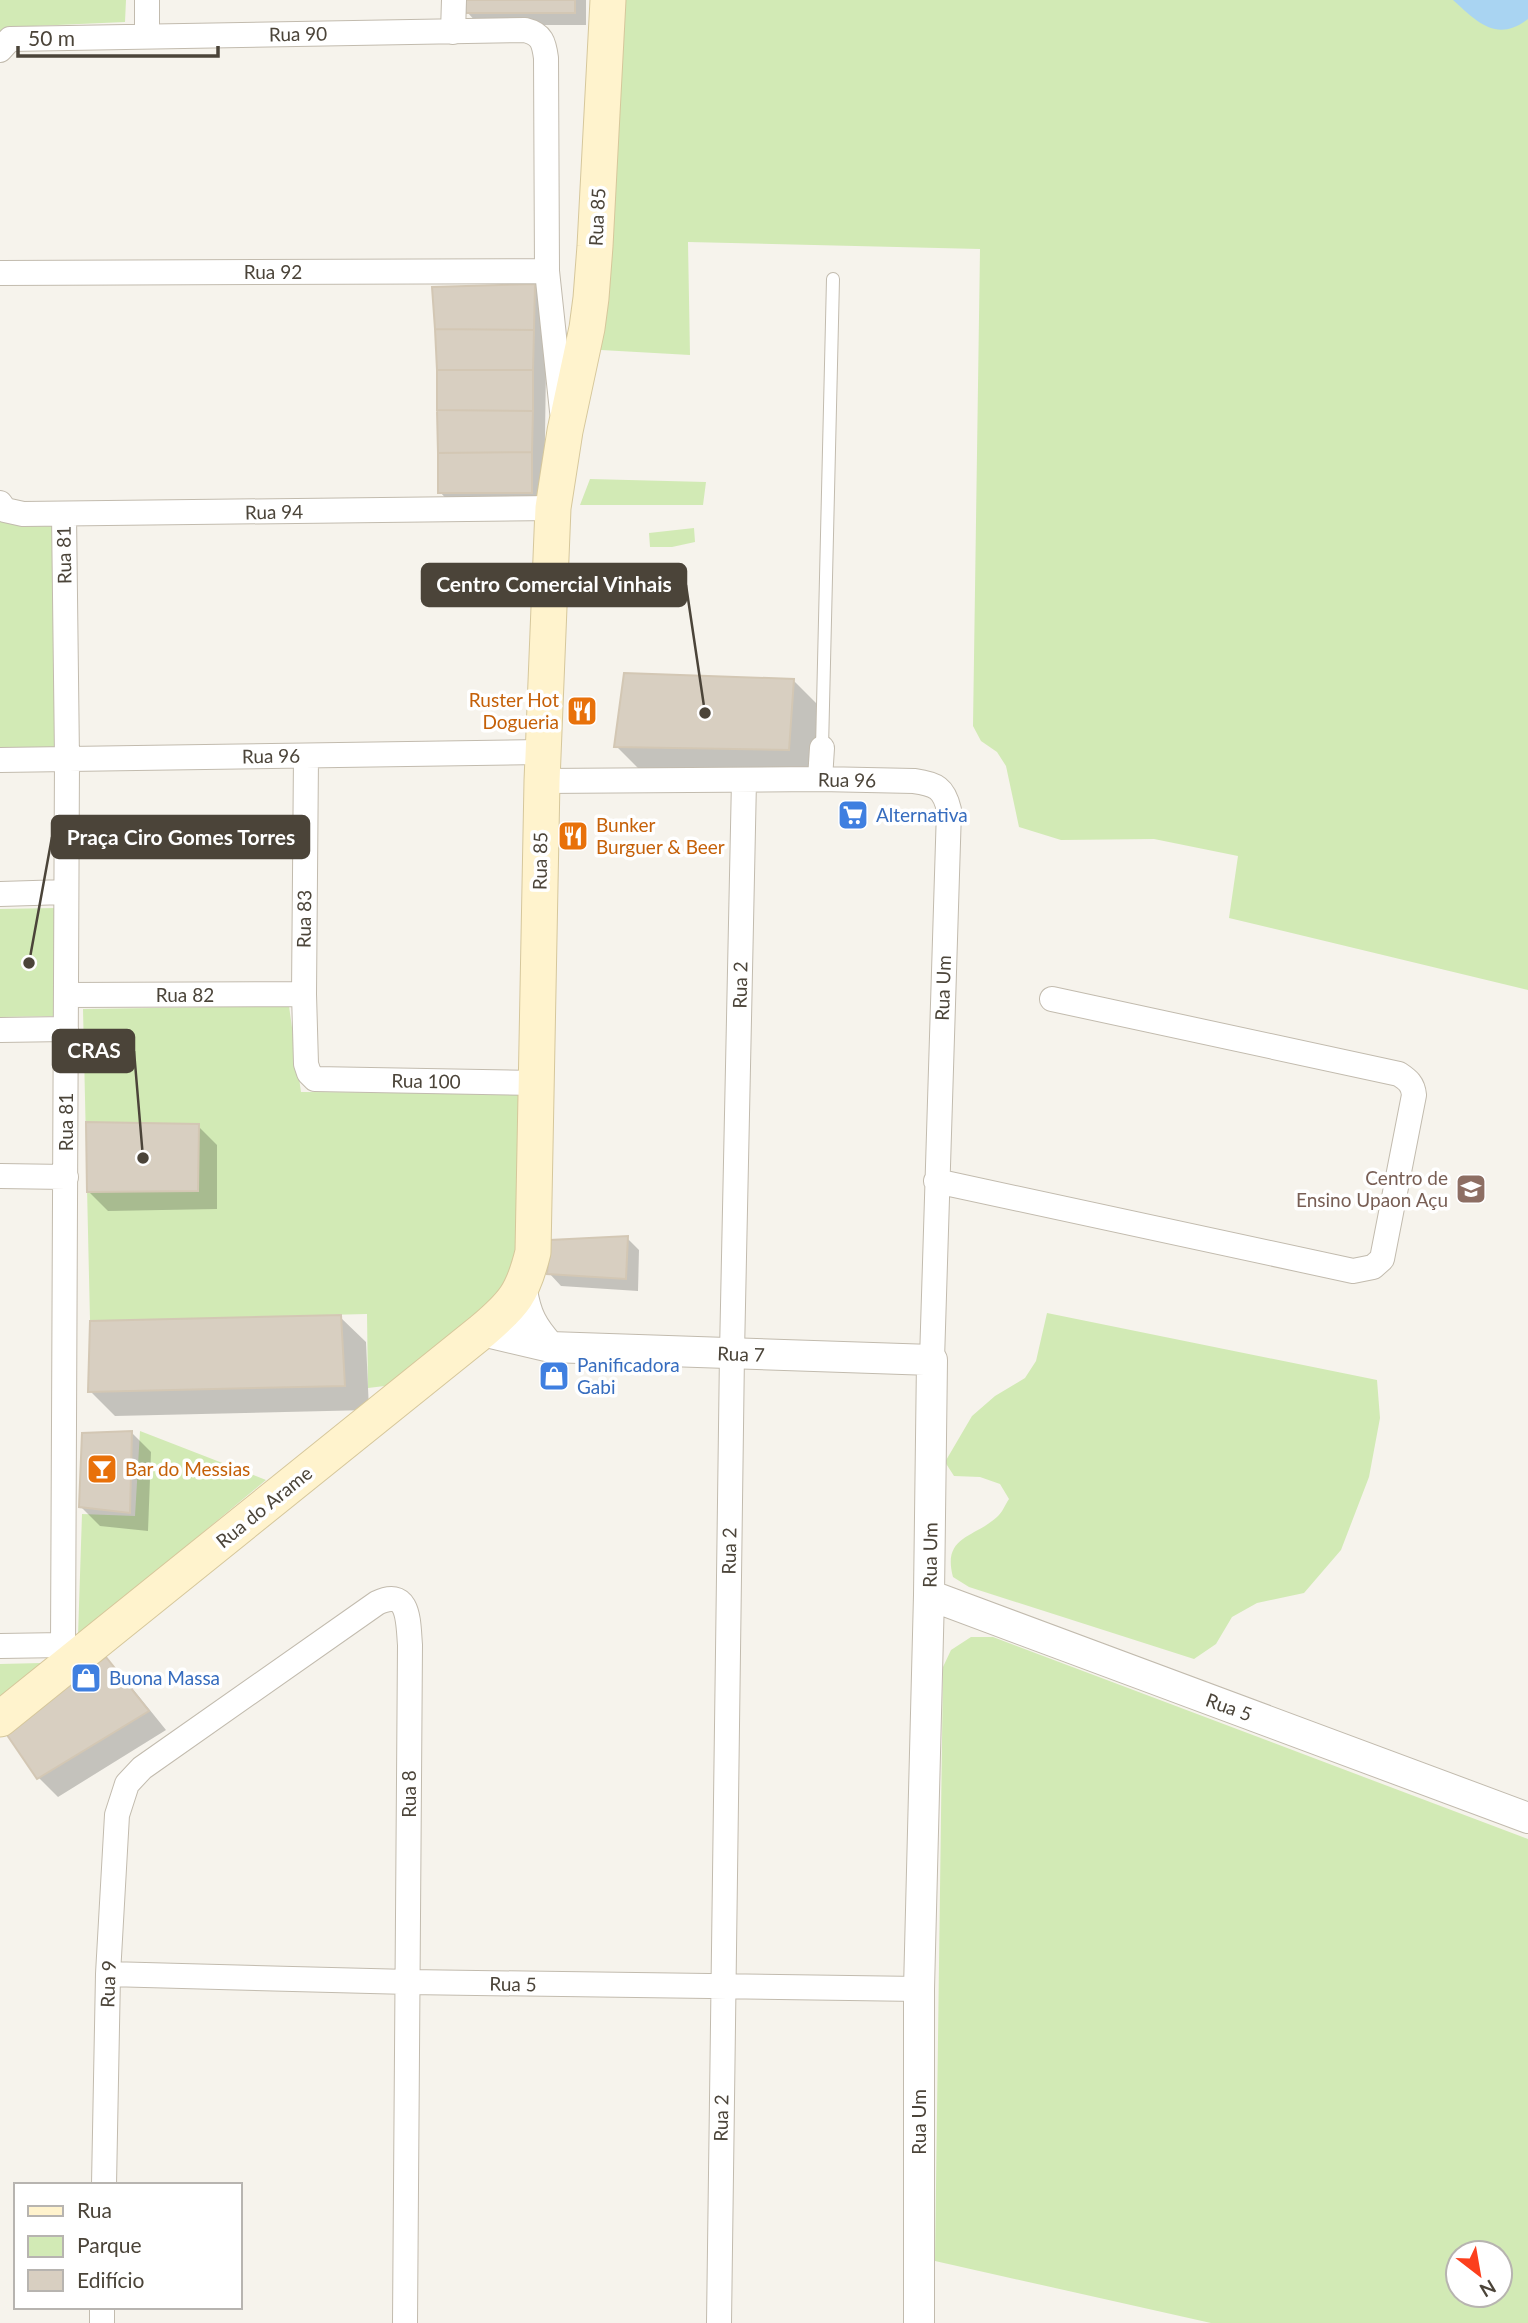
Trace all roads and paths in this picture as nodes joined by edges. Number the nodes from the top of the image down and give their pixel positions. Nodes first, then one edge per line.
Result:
1 (147, 0) edge
2 (454, 0) edge
3 (608, 0) edge
4 (453, 32) junction
5 (147, 36) junction
6 (541, 38) joint
7 (5, 44) edge
8 (547, 271) junction
9 (0, 273) edge
10 (833, 279) dead end
11 (565, 431) junction
12 (0, 503) edge
13 (553, 508) junction
14 (64, 514) junction
15 (822, 748) joint
16 (306, 756) junction
17 (67, 759) junction
18 (0, 760) edge
19 (542, 766) junction
20 (820, 779) junction
21 (744, 780) junction
22 (940, 790) joint
23 (66, 892) junction
24 (0, 894) edge
25 (304, 994) junction
26 (66, 995) junction
27 (1052, 999) dead end
28 (66, 1029) junction
29 (0, 1031) edge
30 (315, 1080) joint
31 (537, 1083) junction
32 (0, 1176) edge
33 (66, 1177) junction
34 (936, 1181) junction
35 (522, 1290) junction
36 (482, 1331) junction
37 (550, 1347) junction
38 (732, 1353) junction
39 (932, 1360) junction
40 (929, 1595) junction
41 (0, 1646) edge
42 (68, 1652) junction
43 (0, 1719) edge
44 (127, 1784) joint
45 (1528, 1818) edge
46 (108, 1974) junction
47 (409, 1982) junction
48 (723, 1987) junction
49 (919, 1989) junction
50 (104, 2183) edge
51 (405, 2323) edge
52 (719, 2323) edge
53 (919, 2323) edge

1 - 5 street
2 - 4 street
3 - 11 main road, Rua 85
4 - 5 street, Rua 90
4 - 6 street, Rua 90
5 - 7 street, Rua 90
6 - 8 street, Rua 85
8 - 9 street, Rua 92
8 - 11 street, Rua 85
10 - 15 lane
11 - 13 main road, Rua 85
12 - 14 street, Rua 94
13 - 14 street, Rua 94
13 - 19 main road, Rua 85
14 - 17 street, Rua 81
15 - 20 street
16 - 17 street, Rua 96
16 - 19 street, Rua 96
16 - 25 street, Rua 83
17 - 18 street, Rua 96
17 - 23 street, Rua 81
19 - 21 street, Rua 96
19 - 31 main road, Rua 85
20 - 21 street, Rua 96
20 - 22 street, Rua 96
21 - 38 street, Rua 2
22 - 34 street, Rua Um
23 - 24 street
23 - 26 street, Rua 81
25 - 26 street, Rua 82
25 - 30 street, Rua 83
26 - 28 street, Rua 81
27 - 34 street
28 - 29 street
28 - 33 street, Rua 81
30 - 31 street, Rua 100
31 - 35 main road, Rua 85
32 - 33 street
33 - 42 street, Rua 81
34 - 39 street, Rua Um
35 - 36 main road, Rua do Arame
35 - 37 street
36 - 37 street, Rua 7
36 - 42 main road, Rua do Arame
37 - 38 street, Rua 7
38 - 39 street, Rua 7
38 - 48 street, Rua 2
39 - 40 street, Rua Um
40 - 45 street, Rua 5
40 - 49 street, Rua Um
41 - 42 street
42 - 43 main road, Rua do Arame
44 - 46 street, Rua 9
44 - 47 street, Rua 8
46 - 47 street, Rua 5
46 - 50 street, Rua 9
47 - 48 street, Rua 5
47 - 51 street, Rua 8
48 - 49 street, Rua 5
48 - 52 street, Rua 2
49 - 53 street, Rua Um

